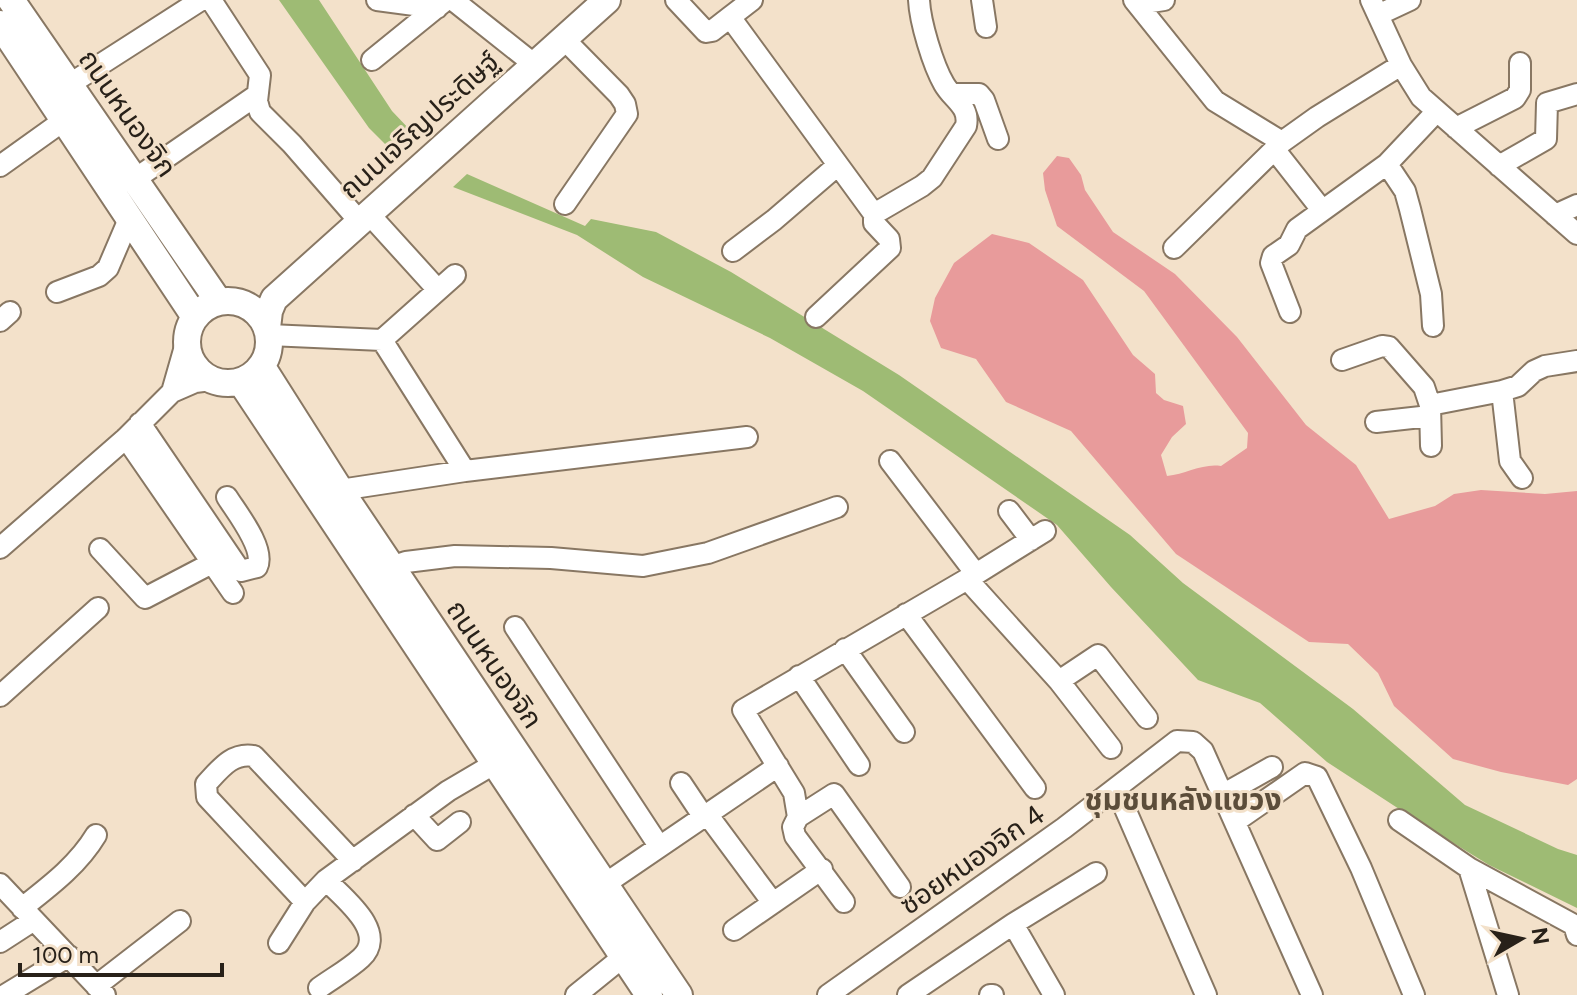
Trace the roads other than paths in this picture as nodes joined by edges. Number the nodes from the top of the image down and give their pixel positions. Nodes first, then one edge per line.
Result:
1 (11, 0) edge
2 (201, 0) edge
3 (211, 0) edge
4 (377, 0) edge
5 (607, 0) edge
6 (676, 0) edge
7 (752, 0) edge
8 (919, 0) edge
9 (982, 0) edge
10 (1164, 0) edge
11 (1410, 0) edge
12 (1136, 2) edge
13 (445, 3) edge
14 (1374, 7) edge
15 (730, 17) junction
16 (0, 24) edge
17 (986, 27) dead end
18 (564, 39) junction
19 (372, 60) dead end
20 (1520, 63) dead end
21 (535, 65) junction
22 (1401, 65) junction
23 (70, 84) junction
24 (952, 94) junction
25 (1577, 94) edge
26 (257, 95) junction
27 (1437, 111) junction
28 (63, 121) junction
29 (1456, 128) junction
30 (998, 139) dead end
31 (1278, 146) junction
32 (1387, 164) junction
33 (838, 165) junction
34 (0, 166) edge
35 (1499, 166) junction
36 (135, 179) junction
37 (565, 204) dead end
38 (1577, 205) edge
39 (1322, 210) junction
40 (874, 214) junction
41 (1555, 215) junction
42 (364, 218) junction
43 (129, 219) junction
44 (1577, 234) edge
45 (1174, 248) dead end
46 (733, 251) dead end
47 (455, 275) dead end
48 (438, 290) junction
49 (57, 292) dead end
50 (274, 299) junction
51 (229, 302) junction
52 (1290, 312) dead end
53 (195, 317) junction
54 (816, 317) dead end
55 (1433, 326) dead end
56 (268, 332) junction
57 (382, 340) junction
58 (186, 343) junction
59 (1342, 360) dead end
60 (1577, 361) edge
61 (251, 375) junction
62 (211, 380) junction
63 (1502, 391) junction
64 (172, 392) junction
65 (1430, 410) junction
66 (1376, 422) dead end
67 (133, 431) junction
68 (747, 437) dead end
69 (1431, 446) dead end
70 (890, 461) dead end
71 (465, 471) junction
72 (1522, 478) dead end
73 (340, 490) junction
74 (227, 497) dead end
75 (837, 507) dead end
76 (1009, 511) dead end
77 (0, 548) edge
78 (100, 549) dead end
79 (212, 553) junction
80 (391, 567) junction
81 (971, 577) junction
82 (233, 593) dead end
83 (98, 608) dead end
84 (906, 614) junction
85 (515, 627) dead end
86 (845, 649) junction
87 (799, 676) junction
88 (1059, 681) junction
89 (0, 696) edge
90 (1147, 718) dead end
91 (904, 732) dead end
92 (1111, 748) dead end
93 (494, 764) junction
94 (859, 765) dead end
95 (778, 766) junction
96 (1272, 767) dead end
97 (681, 783) dead end
98 (1035, 788) dead end
99 (1116, 788) junction
100 (1224, 794) junction
101 (414, 815) junction
102 (705, 815) junction
103 (543, 816) junction
104 (798, 817) junction
105 (1399, 820) dead end
106 (1236, 821) junction
107 (460, 822) dead end
108 (96, 835) dead end
109 (659, 846) junction
110 (353, 861) junction
111 (1469, 868) junction
112 (822, 869) junction
113 (1096, 873) dead end
114 (326, 880) junction
115 (0, 884) edge
116 (605, 884) junction
117 (900, 887) dead end
118 (305, 902) junction
119 (844, 902) dead end
120 (773, 903) junction
121 (28, 914) junction
122 (180, 921) dead end
123 (1013, 924) junction
124 (734, 930) dead end
125 (1577, 935) edge
126 (0, 942) edge
127 (279, 943) dead end
128 (69, 956) junction
129 (623, 957) junction
130 (319, 988) dead end
131 (100, 990) edge
132 (5, 995) edge
133 (576, 995) edge
134 (649, 995) edge
135 (679, 995) edge
136 (828, 995) edge
137 (908, 995) edge
138 (1054, 995) edge
139 (1206, 995) edge
140 (1312, 995) edge
141 (1414, 995) edge
142 (1508, 995) edge

1 - 23 main road, ถนนหนองจิก
2 - 23 street
3 - 26 street
4 - 13 street
5 - 18 main road, ถนนเจริญประดิษฐ์
6 - 15 street
7 - 15 street
8 - 24 street
9 - 17 street
10 - 12 street
11 - 14 street
12 - 31 street
13 - 19 street
13 - 21 street
14 - 22 street
15 - 33 street
16 - 28 main road, ถนนหนองจิก
18 - 21 main road, ถนนเจริญประดิษฐ์
18 - 37 street
20 - 29 street
21 - 42 main road, ถนนเจริญประดิษฐ์
22 - 27 street
22 - 31 street
23 - 36 main road, ถนนหนองจิก
24 - 30 street
24 - 40 street
25 - 35 street
26 - 36 street
26 - 42 street
27 - 29 street
27 - 32 street
28 - 34 street
28 - 43 main road, ถนนหนองจิก
29 - 35 street
31 - 39 street
31 - 45 street
32 - 39 street
32 - 55 street
33 - 40 street
33 - 46 street
35 - 41 street
36 - 51 main road, ถนนหนองจิก
38 - 41 street
39 - 52 street
40 - 54 street
41 - 44 street
42 - 48 street
42 - 50 main road, ถนนเจริญประดิษฐ์
43 - 49 street
43 - 53 main road, ถนนหนองจิก
47 - 48 street
48 - 57 street
50 - 51 main road
50 - 56 main road
51 - 53 main road
51 - 56 main road
53 - 58 main road
56 - 57 street
56 - 61 main road
57 - 71 street
58 - 62 main road
58 - 64 street
59 - 65 street
60 - 63 street
61 - 62 main road
61 - 73 main road, ถนนหนองจิก
61 - 93 main road, ถนนหนองจิก
62 - 64 street
63 - 65 street
63 - 72 street
64 - 67 street
65 - 66 street
65 - 69 street
67 - 77 street
67 - 79 street
68 - 71 street
70 - 81 street
71 - 73 street
73 - 80 main road, ถนนหนองจิก
74 - 79 street
75 - 80 street
76 - 81 street
78 - 79 street
79 - 82 street
80 - 103 main road, ถนนหนองจิก
81 - 84 street
81 - 88 street
83 - 89 street
84 - 86 street
84 - 98 street
85 - 109 street
86 - 87 street
86 - 91 street
87 - 94 street
87 - 95 street
88 - 90 street
88 - 92 street
93 - 101 street
93 - 103 main road, ถนนหนองจิก
95 - 102 street
95 - 104 street
96 - 100 street
97 - 102 street
99 - 100 street, ซอยหนองจิก 4
99 - 136 street, ซอยหนองจิก 4
99 - 139 street
100 - 106 street, ซอยหนองจิก 4
101 - 107 street
101 - 110 street
102 - 109 street
102 - 120 street
103 - 116 main road, ถนนหนองจิก
103 - 129 main road, ถนนหนองจิก
104 - 112 street
104 - 117 street
105 - 111 street
106 - 140 street, ซอยหนองจิก 4
106 - 141 street
108 - 121 street
109 - 116 street
110 - 114 street
110 - 118 street
111 - 125 street
111 - 142 street
112 - 119 street
112 - 120 street
113 - 123 street
114 - 118 street
114 - 130 street
115 - 121 street
116 - 135 main road, ถนนหนองจิก
118 - 127 street
120 - 124 street
121 - 126 street
121 - 128 street
122 - 131 street
123 - 137 street
123 - 138 street
128 - 131 street
128 - 132 street
129 - 133 street
129 - 134 main road, ถนนหนองจิก

